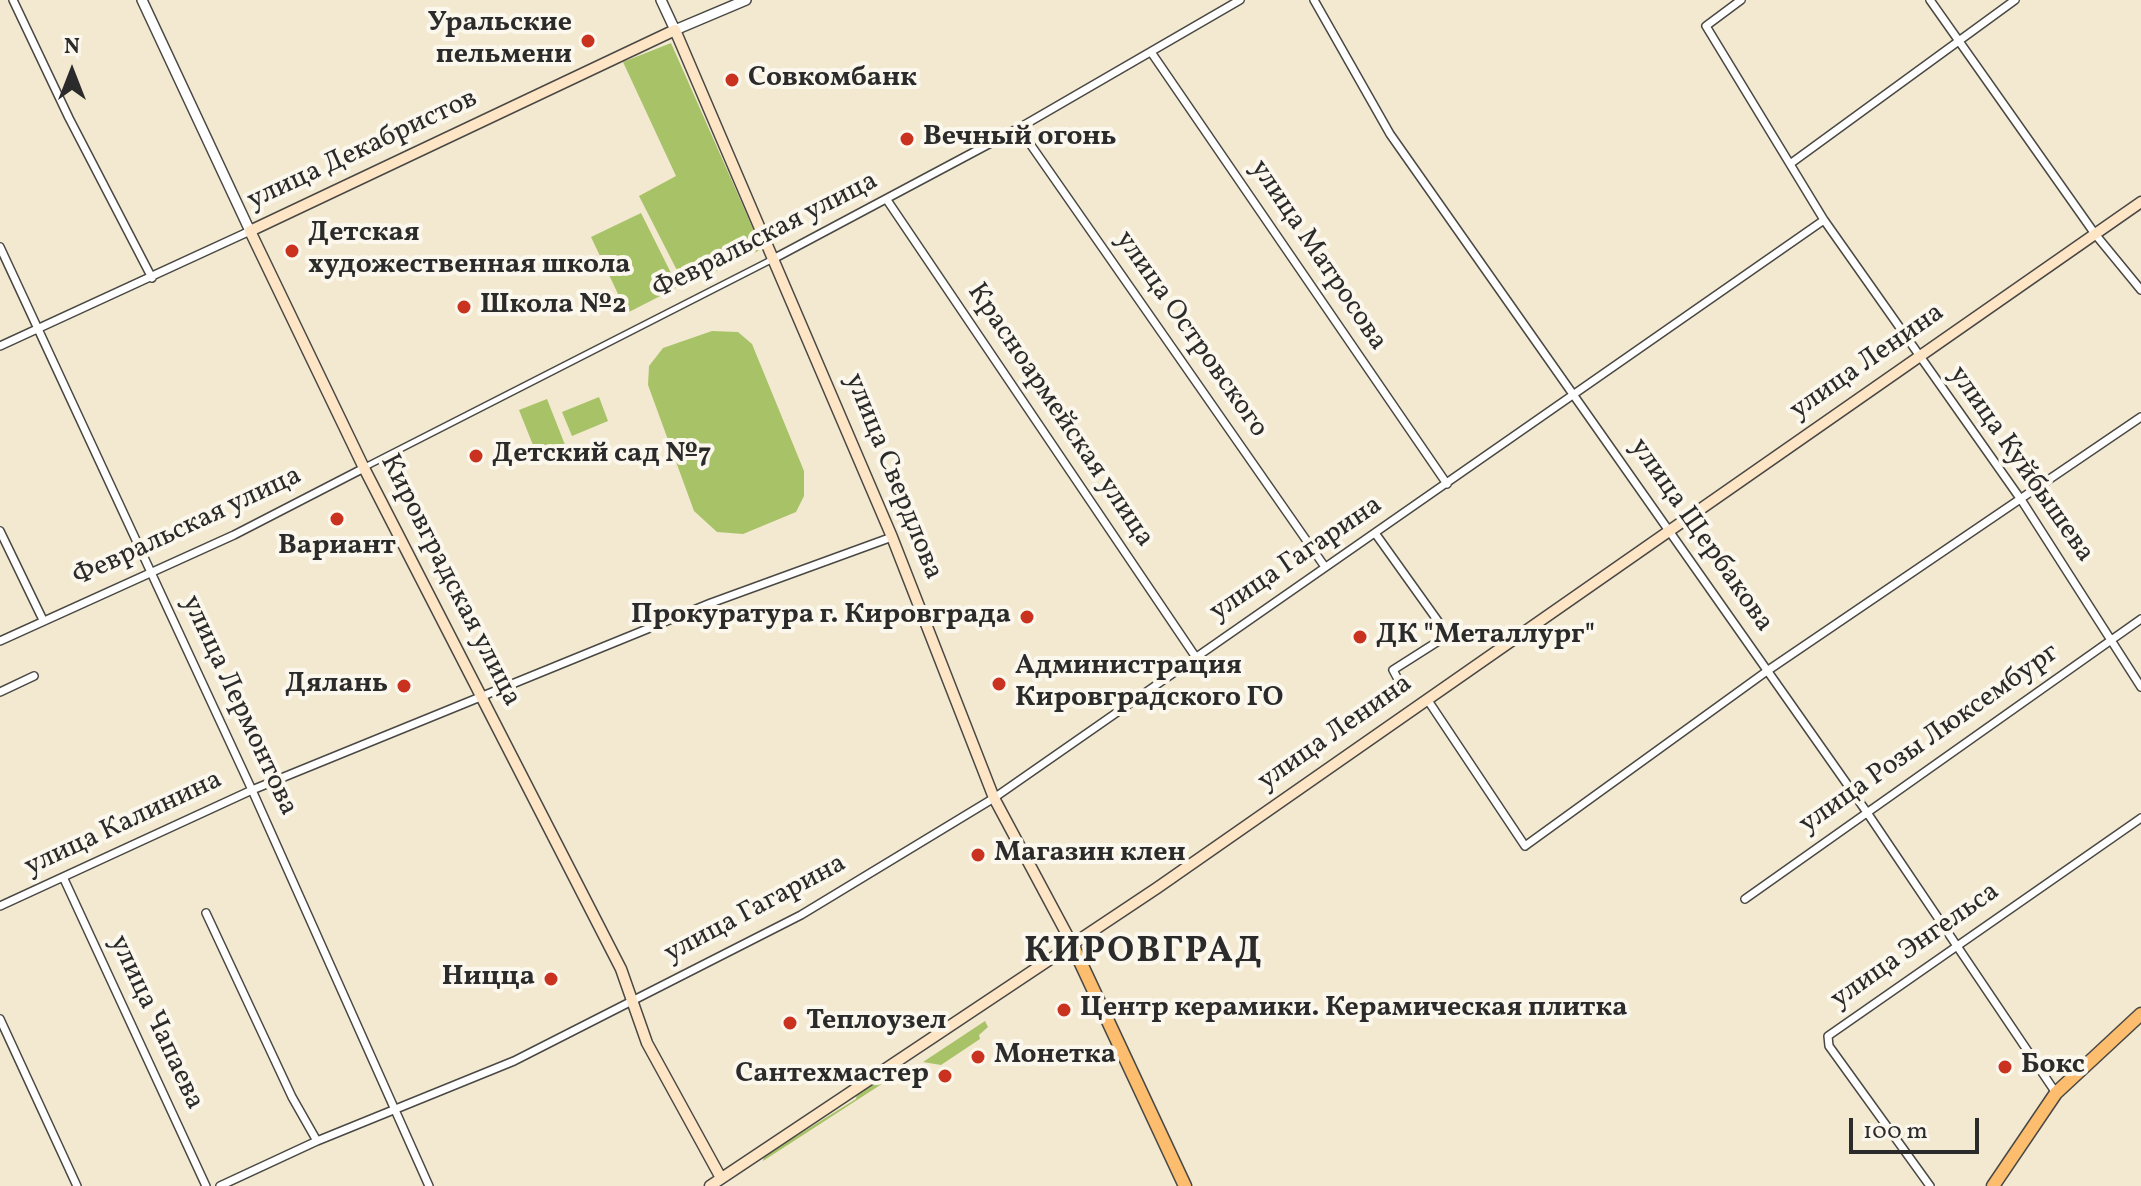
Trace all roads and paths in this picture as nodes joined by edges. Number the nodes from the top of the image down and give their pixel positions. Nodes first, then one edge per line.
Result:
1 (13, 0) edge
2 (142, 0) edge
3 (661, 0) edge
4 (746, 0) edge
5 (1240, 0) edge
6 (1314, 0) edge
7 (1741, 0) edge
8 (1930, 0) edge
9 (2015, 0) edge
10 (675, 30) junction
11 (1958, 40) junction
12 (1151, 52) junction
13 (1019, 128) junction
14 (1790, 164) junction
15 (887, 200) junction
16 (2141, 202) edge
17 (1824, 220) junction
18 (250, 231) junction
19 (2095, 234) junction
20 (0, 247) edge
21 (775, 258) junction
22 (152, 278) junction
23 (2141, 290) edge
24 (40, 328) junction
25 (0, 346) edge
26 (1918, 357) junction
27 (1575, 396) junction
28 (2141, 417) edge
29 (364, 468) junction
30 (1447, 484) junction
31 (2022, 501) junction
32 (0, 531) edge
33 (1669, 532) junction
34 (1375, 533) junction
35 (892, 537) junction
36 (1325, 567) junction
37 (151, 571) junction
38 (2141, 619) edge
39 (43, 620) junction
40 (0, 641) edge
41 (2109, 642) junction
42 (1195, 656) junction
43 (1767, 671) junction
44 (34, 676) dead end
45 (1401, 685) dead end
46 (2141, 687) edge
47 (0, 692) edge
48 (481, 697) junction
49 (1427, 699) junction
50 (252, 790) junction
51 (994, 798) junction
52 (1866, 811) junction
53 (2141, 818) edge
54 (64, 879) junction
55 (1745, 899) dead end
56 (0, 906) edge
57 (206, 913) dead end
58 (1071, 942) junction
59 (1956, 944) junction
60 (631, 1002) junction
61 (2141, 1014) edge
62 (0, 1019) edge
63 (2056, 1093) junction
64 (398, 1109) junction
65 (317, 1141) junction
66 (721, 1178) junction
67 (77, 1186) edge
68 (206, 1186) edge
69 (220, 1186) edge
70 (429, 1186) edge
71 (710, 1186) edge
72 (1185, 1186) edge
73 (1930, 1186) edge
74 (1993, 1186) edge

1 - 22 street
2 - 18 street, Кировградская улица
3 - 10 street, улица Свердлова
4 - 10 street, улица Декабристов
5 - 12 street, Февральская улица
6 - 27 street, улица Щербакова
7 - 14 street, улица Куйбышева
8 - 11 street
9 - 11 street
10 - 18 main road, улица Декабристов
10 - 21 main road, улица Свердлова
11 - 14 street
11 - 19 street
12 - 13 street, Февральская улица
12 - 30 street, улица Матросова
13 - 15 street, Февральская улица
13 - 36 street, улица Островского
14 - 17 street, улица Куйбышева
15 - 21 street, Февральская улица
15 - 42 street, Красноармейская улица
16 - 19 main road, улица Ленина
17 - 26 street, улица Куйбышева
17 - 27 street, улица Гагарина
18 - 22 street, улица Декабристов
18 - 29 main road, Кировградская улица
19 - 23 street
19 - 26 main road, улица Ленина
20 - 24 street, улица Лермонтова
21 - 29 street, Февральская улица
21 - 35 main road, улица Свердлова
22 - 24 street, улица Декабристов
24 - 25 street, улица Декабристов
24 - 37 street, улица Лермонтова
26 - 31 street, улица Куйбышева
26 - 33 main road, улица Ленина
27 - 30 street, улица Гагарина
27 - 33 street, улица Щербакова
28 - 31 street
29 - 37 street, Февральская улица
29 - 48 main road, Кировградская улица
30 - 34 street, улица Гагарина
31 - 41 street, улица Куйбышева
31 - 43 street
32 - 39 street
33 - 43 street, улица Щербакова
33 - 49 main road, улица Ленина
34 - 36 street, улица Гагарина
34 - 45 street
35 - 48 street, улица Калинина
35 - 51 main road, улица Свердлова
36 - 42 street, улица Гагарина
37 - 39 street, Февральская улица
37 - 50 street, улица Лермонтова
38 - 41 street, улица Розы Люксембург
39 - 40 street, Февральская улица
41 - 46 street, улица Куйбышева
41 - 52 street, улица Розы Люксембург
42 - 51 street, улица Гагарина
43 - 49 street
43 - 52 street, улица Щербакова
44 - 47 street
48 - 50 street, улица Калинина
48 - 60 main road, Кировградская улица
49 - 58 main road, улица Ленина
50 - 54 street, улица Калинина
50 - 64 street, улица Лермонтова
51 - 58 main road, улица Свердлова
51 - 60 street, улица Гагарина
52 - 55 street, улица Розы Люксембург
52 - 59 street, улица Щербакова
53 - 59 street, улица Энгельса
54 - 56 street, улица Калинина
54 - 68 street, улица Чапаева
57 - 65 street
58 - 66 main road, улица Ленина
58 - 72 main road, улица Свердлова
59 - 63 street, улица Щербакова
59 - 73 street, улица Энгельса
60 - 64 street, улица Гагарина
60 - 66 main road, Кировградская улица
61 - 63 main road
62 - 67 street
63 - 74 main road
64 - 65 street, улица Гагарина
64 - 70 street, улица Лермонтова
65 - 69 street, улица Гагарина
66 - 71 main road, улица Ленина

